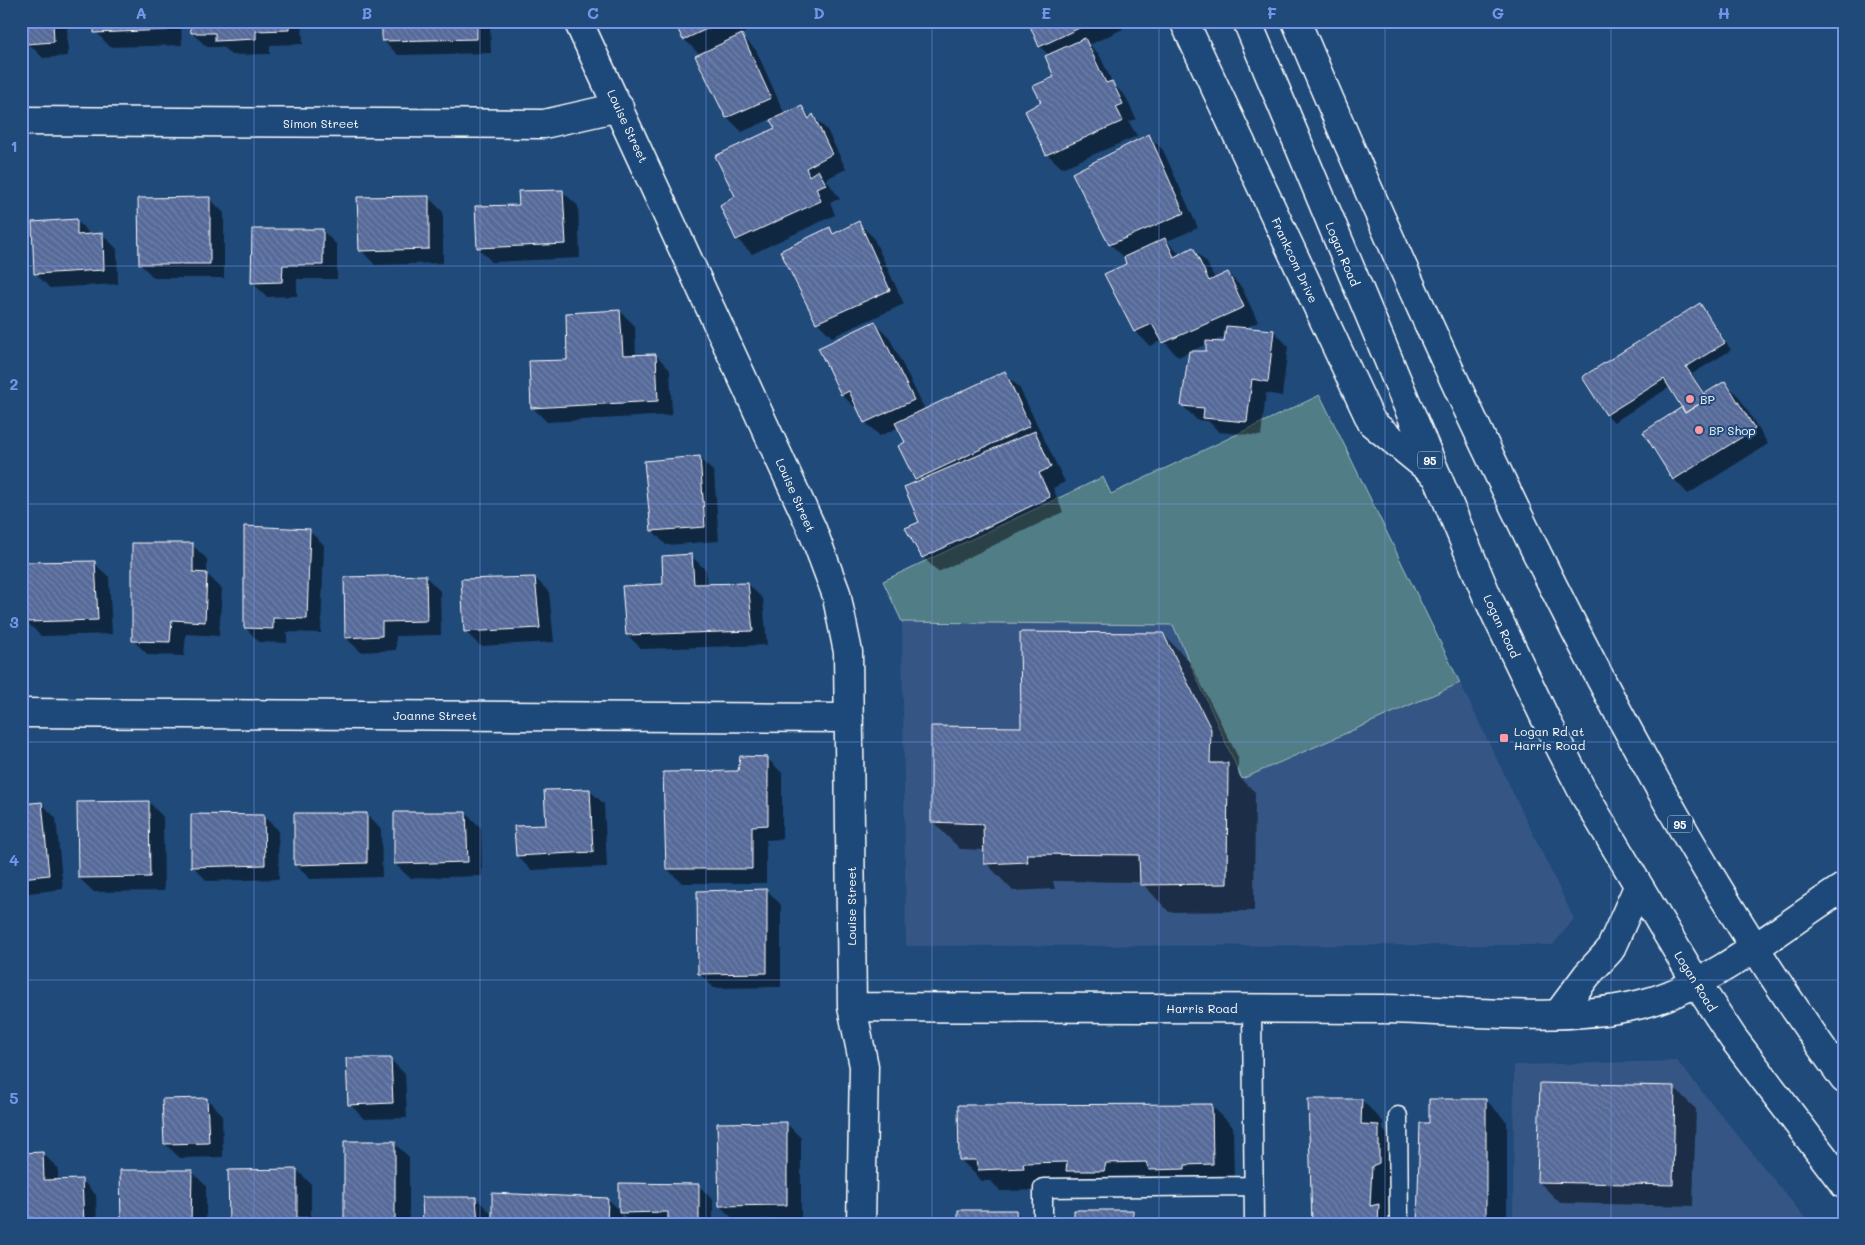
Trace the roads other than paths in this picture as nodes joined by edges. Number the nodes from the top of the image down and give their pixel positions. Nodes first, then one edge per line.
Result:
1 (578, 21) edge
2 (1184, 21) edge
3 (1247, 21) edge
4 (1296, 21) edge
5 (619, 107) junction
6 (21, 121) edge
7 (1437, 476) junction
8 (21, 713) edge
9 (850, 718) junction
10 (1638, 887) junction
11 (1844, 887) edge
12 (1754, 948) junction
13 (1696, 982) junction
14 (852, 1007) junction
15 (1252, 1008) junction
16 (1558, 1014) junction
17 (1844, 1079) edge
18 (1398, 1116) dead end
19 (1844, 1184) edge
20 (1254, 1186) junction
21 (861, 1224) edge
22 (1043, 1224) edge
23 (1254, 1224) edge
24 (1399, 1224) edge

1 - 5 street, Louise Street
2 - 7 street, Frankcom Drive
3 - 7 street, Logan Road / 95
4 - 12 street, 95
5 - 6 street, Simon Street
5 - 9 street, Louise Street
7 - 10 street, Logan Road / 95
8 - 9 street, Joanne Street
9 - 14 street, Louise Street
10 - 13 street, Logan Road / 95
10 - 16 street
11 - 12 street, Harris Road
12 - 13 street, Harris Road
12 - 17 street, 95
13 - 16 street, Harris Road
13 - 19 street, Logan Road / 95
14 - 15 street, Harris Road
14 - 21 street
15 - 16 street, Harris Road
15 - 20 lane
18 - 24 lane
20 - 22 lane
20 - 23 lane

